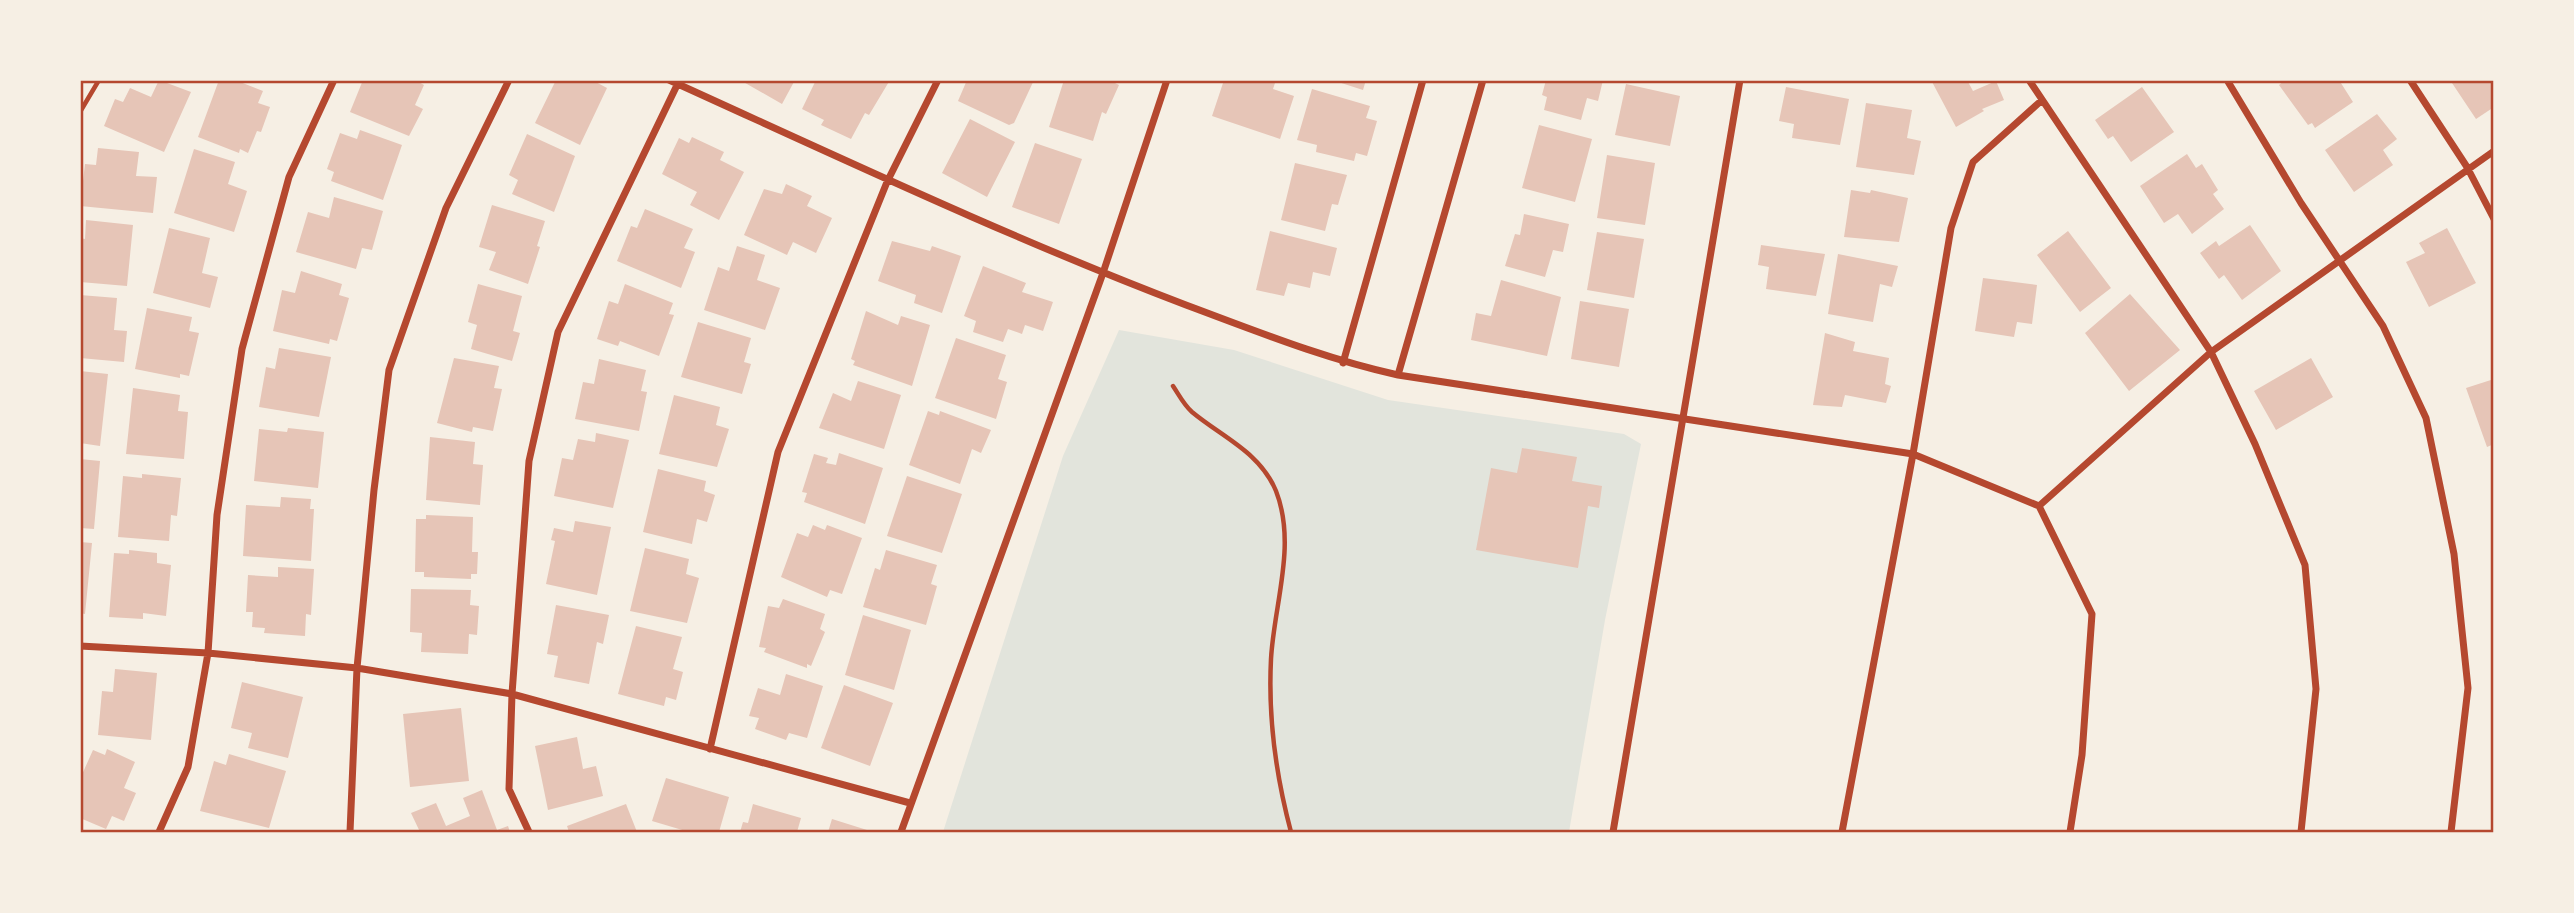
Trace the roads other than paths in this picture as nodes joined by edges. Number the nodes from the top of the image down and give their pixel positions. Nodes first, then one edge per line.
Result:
1 (334, 80) edge
2 (509, 80) edge
3 (938, 80) edge
4 (1167, 80) edge
5 (1423, 80) edge
6 (1483, 80) edge
7 (1740, 80) edge
8 (2029, 80) edge
9 (2227, 80) edge
10 (2410, 80) edge
11 (675, 82) edge
12 (2041, 101) junction
13 (2494, 151) edge
14 (2467, 167) junction
15 (887, 182) junction
16 (2494, 219) edge
17 (2340, 262) junction
18 (1103, 273) junction
19 (2211, 352) junction
20 (1343, 363) junction
21 (1398, 375) junction
22 (1683, 417) junction
23 (1913, 454) junction
24 (2039, 506) junction
25 (80, 646) edge
26 (208, 653) junction
27 (358, 668) junction
28 (512, 694) junction
29 (710, 749) junction
30 (910, 803) junction
31 (159, 832) edge
32 (350, 832) edge
33 (529, 832) edge
34 (901, 832) edge
35 (1613, 832) edge
36 (1842, 832) edge
37 (2070, 832) edge
38 (2301, 832) edge
39 (2451, 832) edge

1 - 26 street
2 - 27 street
3 - 15 street
4 - 18 street
5 - 20 street
6 - 21 street
7 - 22 street
8 - 12 street
9 - 17 street
10 - 14 street
11 - 15 street
11 - 28 street
12 - 19 street
12 - 23 street
13 - 14 street
14 - 16 street
14 - 17 street
15 - 18 street
15 - 29 street
17 - 19 street
17 - 39 street
18 - 20 street
18 - 30 street
19 - 24 street
19 - 38 street
20 - 21 street
21 - 22 street
22 - 23 street
22 - 35 street
23 - 24 street
23 - 36 street
24 - 37 street
25 - 26 street
26 - 27 street
26 - 31 street
27 - 28 street
27 - 32 street
28 - 29 street
28 - 33 street
29 - 30 street
30 - 34 street

